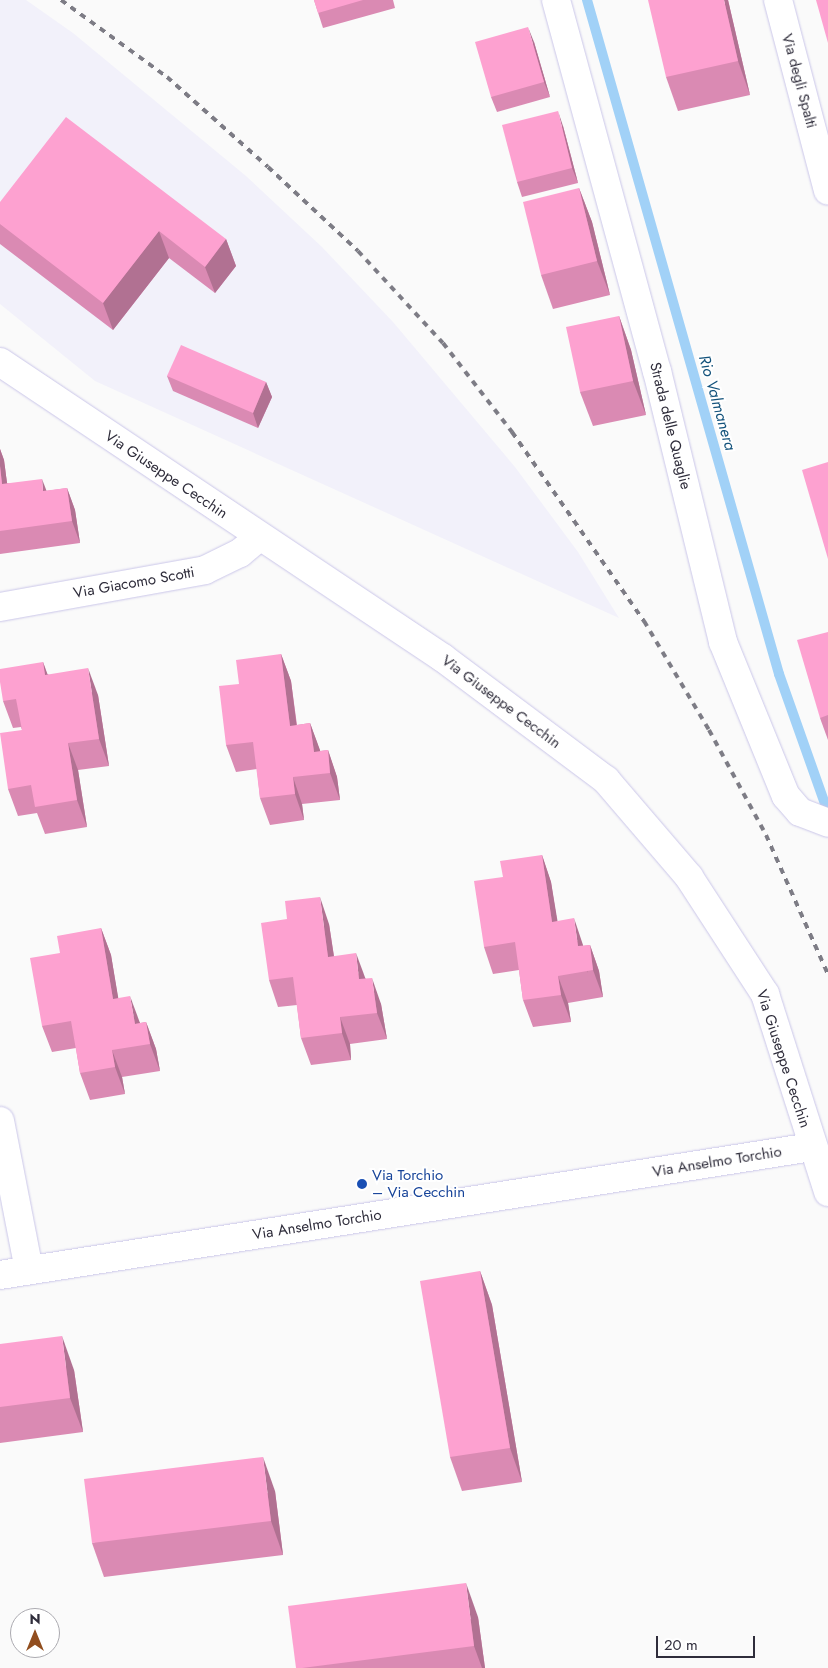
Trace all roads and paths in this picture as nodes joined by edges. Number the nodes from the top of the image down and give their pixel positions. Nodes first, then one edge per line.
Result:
1 (556, 0) edge
2 (778, 0) edge
3 (828, 191) edge
4 (0, 362) edge
5 (259, 538) junction
6 (0, 607) edge
7 (828, 823) edge
8 (0, 1122) edge
9 (812, 1147) junction
10 (828, 1192) edge
11 (29, 1270) junction
12 (0, 1275) edge

1 - 7 street, Strada delle Quaglie
2 - 3 street, Via degli Spalti
4 - 5 street, Via Giuseppe Cecchin
5 - 6 street, Via Giacomo Scotti
5 - 9 street, Via Giuseppe Cecchin
8 - 11 street
9 - 10 street, Via Giuseppe Cecchin
9 - 11 street, Via Anselmo Torchio
11 - 12 street, Via Anselmo Torchio

